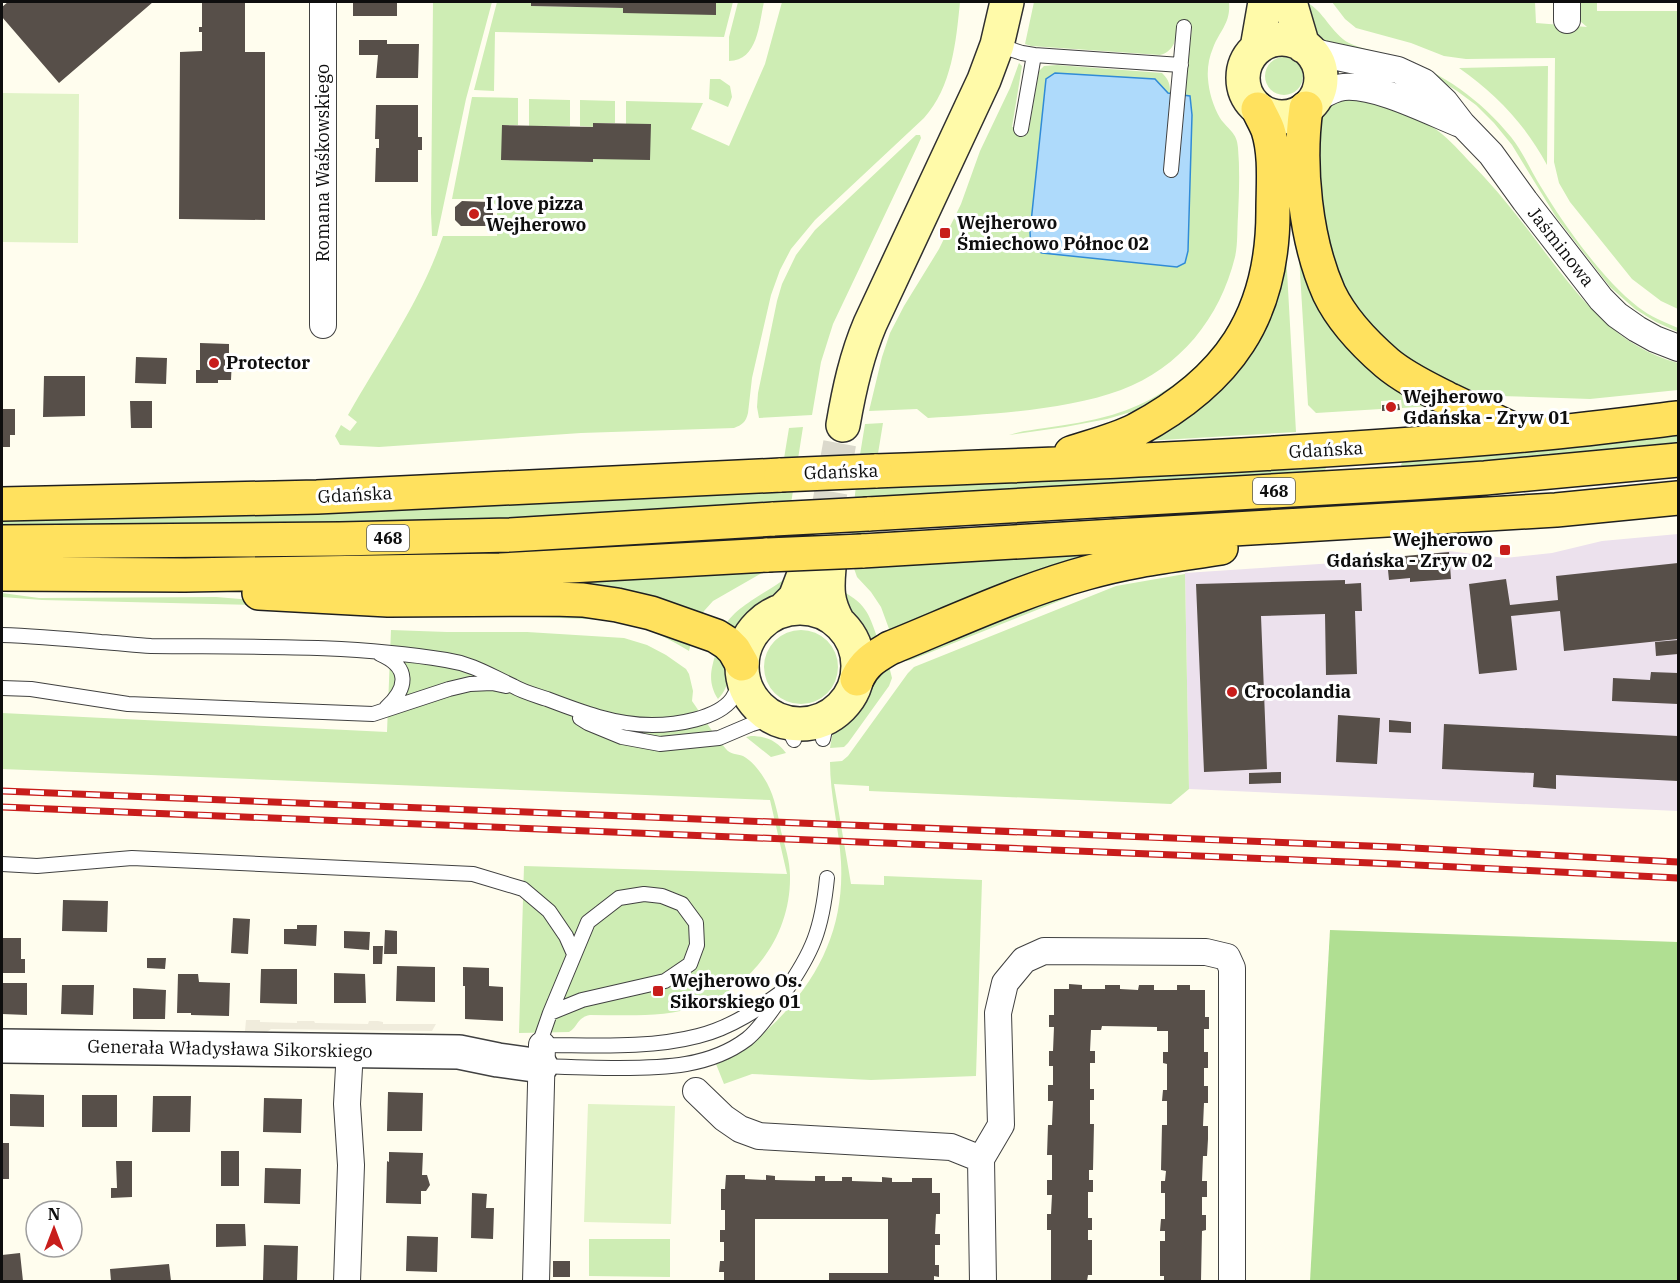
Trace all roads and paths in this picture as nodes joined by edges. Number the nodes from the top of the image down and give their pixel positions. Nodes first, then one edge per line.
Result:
1 (323, 2) edge
2 (1007, 2) edge
3 (1264, 2) edge
4 (1290, 2) edge
5 (1184, 27) dead end
6 (996, 45) junction
7 (1257, 48) junction
8 (1306, 48) junction
9 (1034, 55) junction
10 (1181, 65) junction
11 (1310, 104) junction
12 (1258, 109) junction
13 (1462, 124) junction
14 (1021, 129) dead end
15 (1171, 170) dead end
16 (323, 325) dead end
17 (1678, 348) edge
18 (1678, 418) edge
19 (843, 425) tunnel mouth
20 (1527, 435) junction
21 (1678, 460) edge
22 (1039, 465) junction
23 (1678, 498) edge
24 (2, 504) edge
25 (1360, 521) junction
26 (2, 542) edge
27 (2, 574) edge
28 (133, 576) junction
29 (783, 610) junction
30 (838, 622) junction
31 (2, 635) edge
32 (376, 652) junction
33 (742, 669) junction
34 (857, 679) junction
35 (514, 687) junction
36 (2, 688) edge
37 (558, 704) junction
38 (373, 714) junction
39 (783, 726) junction
40 (2, 864) edge
41 (827, 878) dead end
42 (574, 954) junction
43 (787, 988) junction
44 (550, 1013) junction
45 (2, 1046) edge
46 (350, 1049) junction
47 (542, 1056) junction
48 (696, 1091) dead end
49 (981, 1159) junction
50 (347, 1281) edge
51 (536, 1281) edge
52 (982, 1281) edge
53 (1232, 1281) edge

1 - 16 street, Romana Waśkowskiego
2 - 6 main road
3 - 7 main road
4 - 8 main road
5 - 10 lane
6 - 9 lane
6 - 19 main road
7 - 8 main road
7 - 12 main road
8 - 11 main road
8 - 13 street, Jaśminowa
9 - 10 lane
9 - 14 lane
10 - 15 lane
11 - 12 main road
11 - 13 street, Jaśminowa
11 - 20 main road
12 - 22 main road
13 - 17 street, Jaśminowa
18 - 20 main road, Gdańska / 468
20 - 22 main road, Gdańska / 468
21 - 26 main road, 468, bridge
22 - 24 main road, Gdańska / 468, bridge
23 - 25 main road
25 - 28 main road, bridge
25 - 34 main road
27 - 28 main road
28 - 33 main road
29 - 30 main road
29 - 30 main road
29 - 33 main road
30 - 34 main road
31 - 32 lane
32 - 35 lane
32 - 38 lane
33 - 37 lane
33 - 39 main road
34 - 39 main road
35 - 37 lane
35 - 38 lane
36 - 38 lane
37 - 39 lane
40 - 42 lane
41 - 43 lane
42 - 44 lane
42 - 44 lane
43 - 47 lane
43 - 47 lane
44 - 47 lane
45 - 46 street, Generała Władysława Sikorskiego
46 - 47 street, Generała Władysława Sikorskiego
46 - 50 street
47 - 51 street
48 - 49 street
49 - 52 street
49 - 53 street

